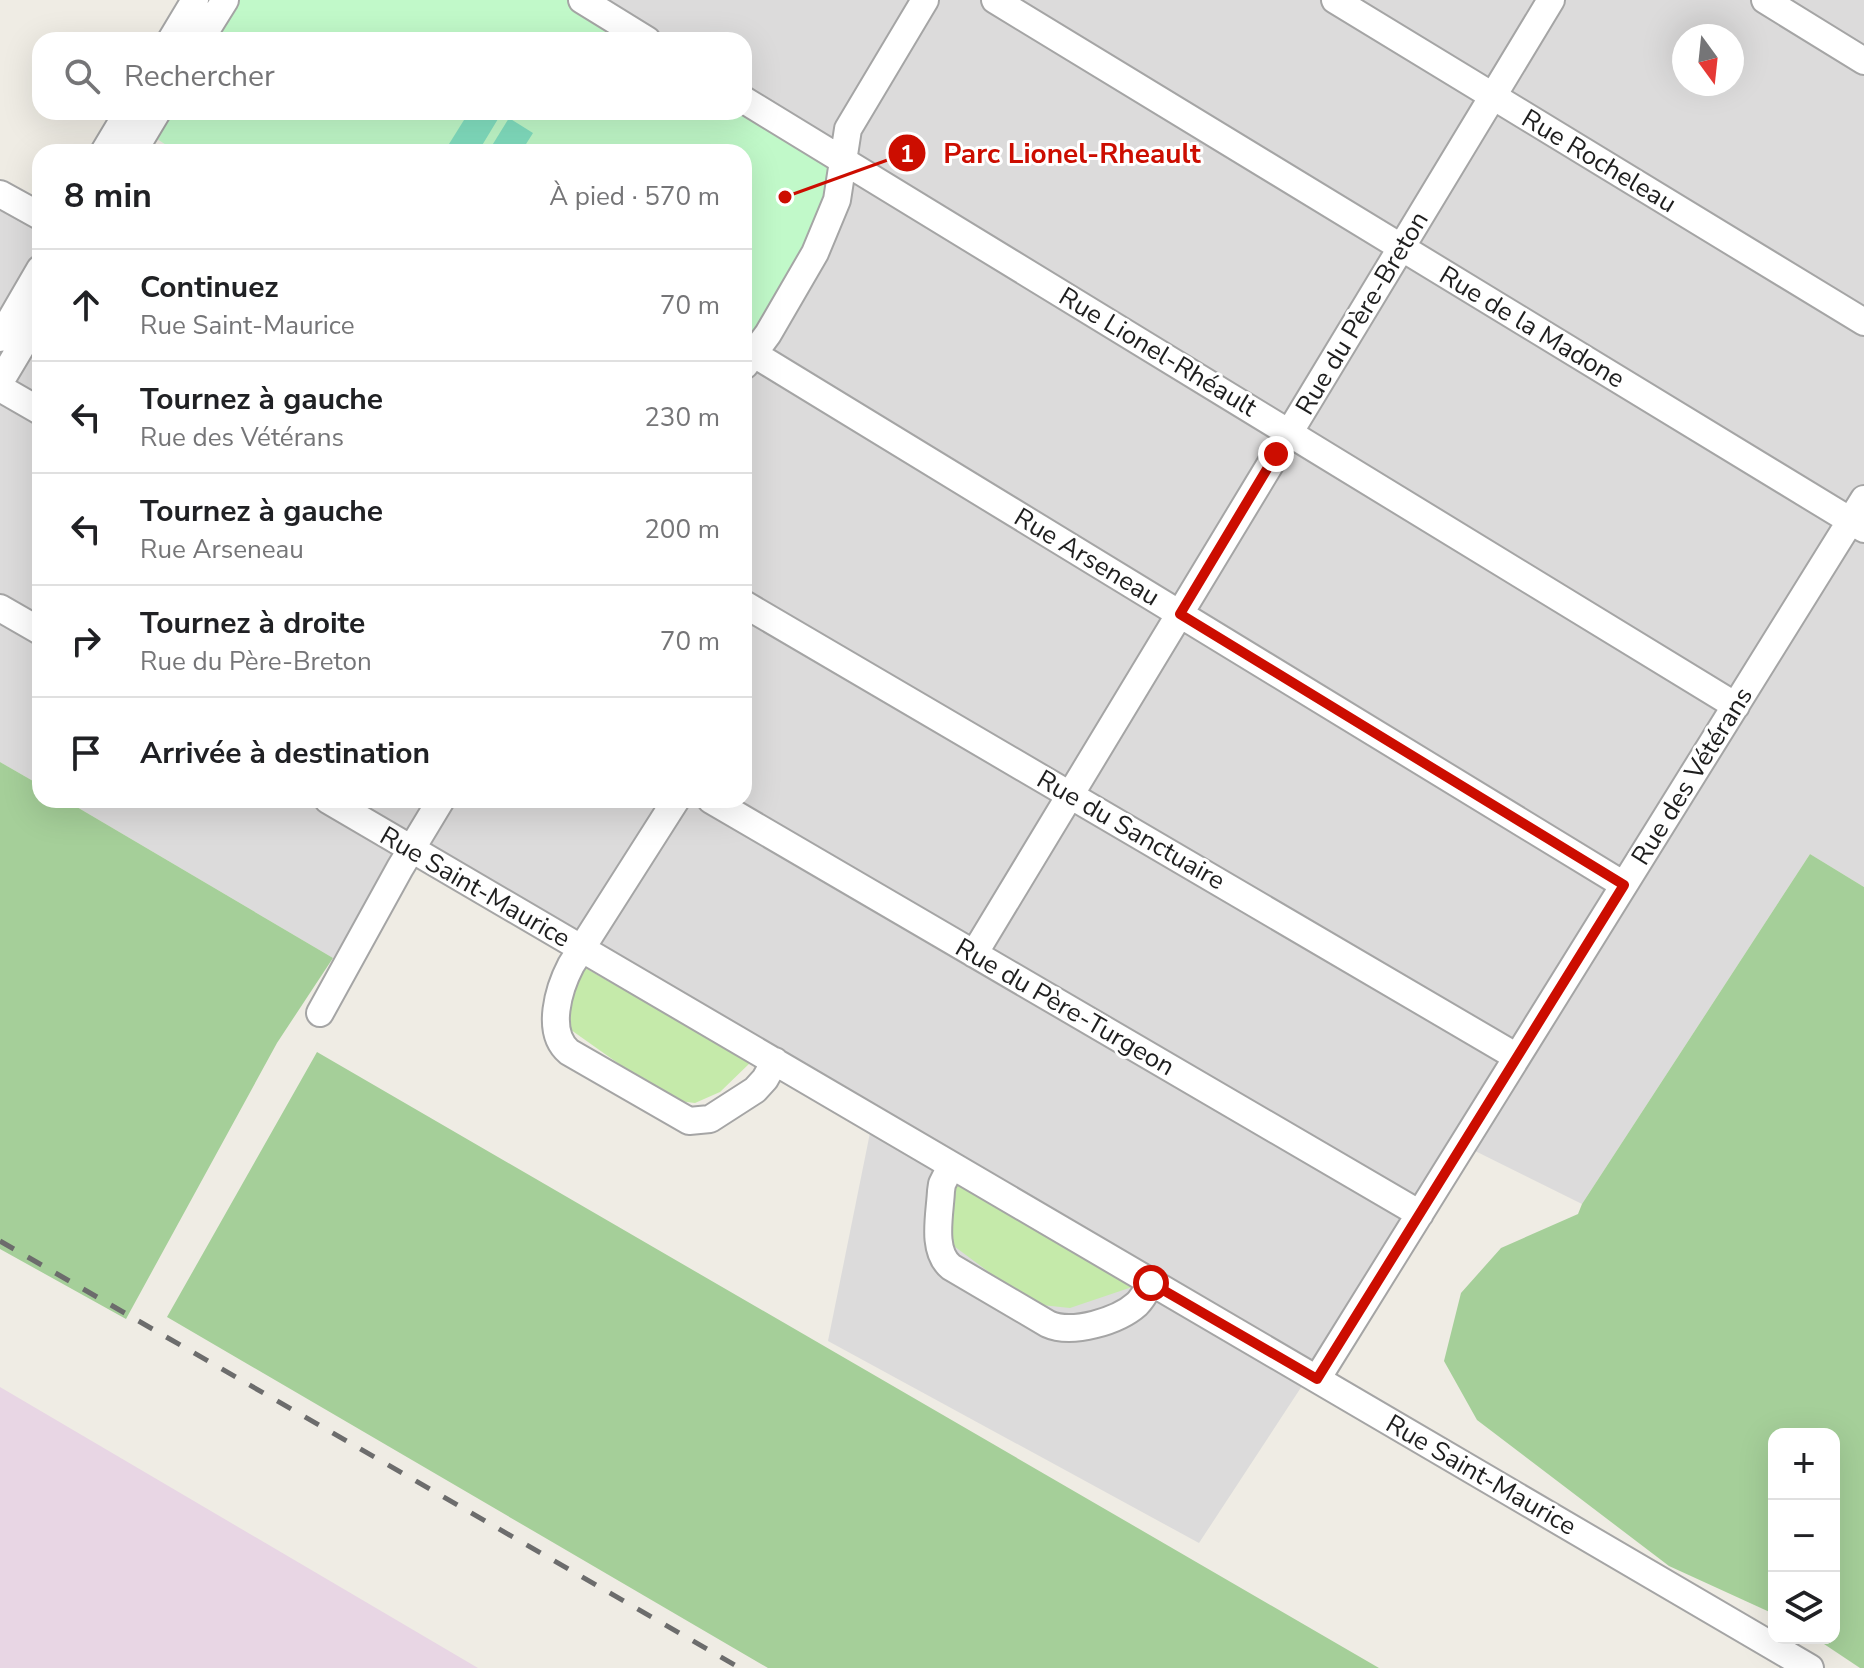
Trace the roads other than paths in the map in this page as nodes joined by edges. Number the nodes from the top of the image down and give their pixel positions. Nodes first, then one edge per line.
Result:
1 (195, 0) edge
2 (582, 0) edge
3 (925, 0) edge
4 (995, 0) edge
5 (1335, 0) edge
6 (1551, 0) edge
7 (1765, 0) edge
8 (222, 1) edge
9 (176, 32) edge
10 (205, 32) edge
11 (634, 32) edge
12 (1864, 61) edge
13 (1492, 96) junction
14 (752, 105) edge
15 (123, 120) edge
16 (152, 120) edge
17 (109, 144) edge
18 (138, 144) edge
19 (843, 159) junction
20 (0, 194) edge
21 (32, 212) edge
22 (1402, 247) junction
23 (32, 283) edge
24 (1864, 322) edge
25 (32, 328) edge
26 (0, 338) edge
27 (752, 355) edge
28 (752, 362) edge
29 (0, 382) edge
30 (0, 388) edge
31 (32, 406) edge
32 (1289, 432) junction
33 (1860, 516) edge
34 (0, 608) edge
35 (752, 609) edge
36 (1180, 614) junction
37 (32, 626) edge
38 (1736, 706) junction
39 (1071, 794) junction
40 (342, 808) edge
41 (436, 808) edge
42 (671, 808) edge
43 (725, 808) edge
44 (411, 849) junction
45 (1624, 885) junction
46 (581, 949) junction
47 (974, 954) junction
48 (320, 1013) dead end
49 (1517, 1057) junction
50 (775, 1061) junction
51 (951, 1166) junction
52 (1420, 1214) junction
53 (1151, 1283) junction
54 (1317, 1379) junction
55 (1810, 1668) edge

1 - 9 street
2 - 11 street
3 - 19 street
4 - 22 street, Rue de la Madone
5 - 13 street, Rue Rocheleau
6 - 13 street, Rue du Père-Breton
7 - 12 street
8 - 10 street
13 - 22 street, Rue du Père-Breton
13 - 24 street, Rue Rocheleau
14 - 19 street, Rue Lionel-Rhéault
15 - 17 street
16 - 18 street
19 - 27 street
19 - 32 street, Rue Lionel-Rhéault
20 - 21 street
22 - 32 street, Rue du Père-Breton
22 - 33 street, Rue de la Madone
23 - 26 street
25 - 29 street
28 - 36 street, Rue Arseneau
30 - 31 street
32 - 36 street, Rue du Père-Breton
32 - 38 street, Rue Lionel-Rhéault
33 - 38 street, Rue des Vétérans
34 - 37 street
35 - 39 street, Rue du Sanctuaire
36 - 39 street, Rue du Père-Breton
36 - 45 street, Rue Arseneau
38 - 45 street, Rue des Vétérans
39 - 47 street, Rue du Père-Breton
39 - 49 street, Rue du Sanctuaire
40 - 44 street, Rue Saint-Maurice
41 - 44 street
42 - 46 street
43 - 47 street, Rue du Père-Turgeon
44 - 46 street, Rue Saint-Maurice
44 - 48 street
45 - 49 street, Rue des Vétérans
46 - 50 street, Rue Saint-Maurice
46 - 50 street, Rue Saint-Maurice
47 - 52 street, Rue du Père-Turgeon
49 - 52 street, Rue des Vétérans
50 - 51 street, Rue Saint-Maurice
51 - 53 street, Rue Saint-Maurice
51 - 53 street
52 - 54 street, Rue des Vétérans
53 - 54 street, Rue Saint-Maurice
54 - 55 street, Rue Saint-Maurice

